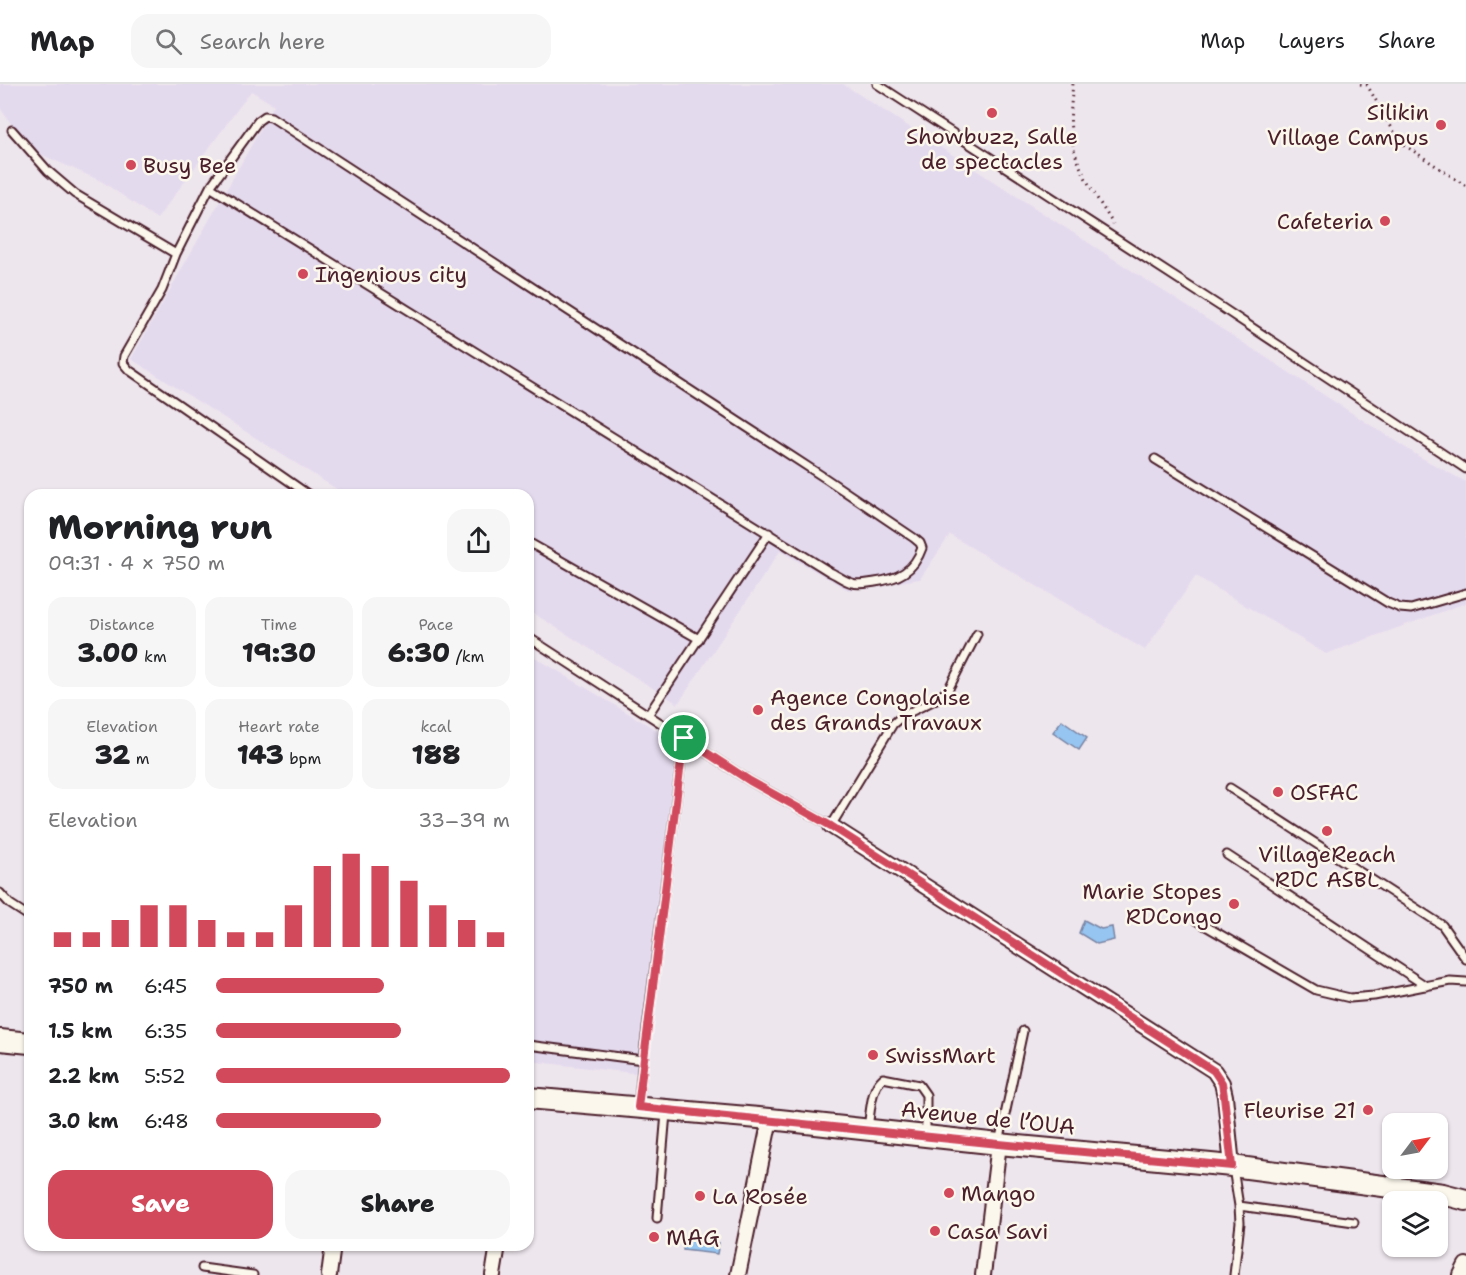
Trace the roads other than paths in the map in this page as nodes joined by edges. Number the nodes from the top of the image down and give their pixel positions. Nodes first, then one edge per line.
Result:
1 (877, 84) edge
2 (12, 130) dead end
3 (210, 187) junction
4 (176, 254) junction
5 (1155, 459) dead end
6 (1466, 470) edge
7 (300, 489) edge
8 (769, 533) junction
9 (534, 545) edge
10 (1466, 593) edge
11 (977, 634) dead end
12 (699, 639) junction
13 (534, 641) edge
14 (648, 715) junction
15 (684, 738) junction
16 (1230, 788) dead end
17 (831, 826) junction
18 (1227, 855) dead end
19 (0, 893) edge
20 (24, 913) edge
21 (1197, 921) dead end
22 (1466, 959) edge
23 (1466, 982) edge
24 (1426, 986) junction
25 (1023, 1031) dead end
26 (0, 1040) edge
27 (24, 1042) edge
28 (534, 1046) edge
29 (643, 1060) junction
30 (534, 1098) edge
31 (638, 1107) junction
32 (666, 1110) junction
33 (770, 1119) junction
34 (867, 1130) junction
35 (926, 1136) junction
36 (999, 1144) junction
37 (1232, 1166) junction
38 (1466, 1188) edge
39 (1420, 1191) edge
40 (1448, 1193) edge
41 (1448, 1195) edge
42 (1466, 1200) edge
43 (1239, 1206) junction
44 (657, 1218) dead end
45 (1353, 1222) dead end
46 (332, 1251) edge
47 (497, 1251) edge
48 (1466, 1265) edge
49 (202, 1269) dead end
50 (254, 1275) edge
51 (329, 1275) edge
52 (493, 1275) edge
53 (738, 1275) edge
54 (982, 1275) edge
55 (1234, 1275) edge
56 (1461, 1275) edge

1 - 6 lane
2 - 4 lane
3 - 4 lane
3 - 8 lane
3 - 8 lane
4 - 7 lane
5 - 10 lane
8 - 12 lane
9 - 12 lane
11 - 17 lane
12 - 14 lane
13 - 14 lane
14 - 15 lane
15 - 17 lane
15 - 29 lane
16 - 22 lane
17 - 37 street
18 - 24 lane
19 - 20 lane
21 - 24 lane
23 - 24 lane
25 - 36 lane
26 - 27 main road
28 - 29 lane
29 - 31 lane
30 - 31 main road, Avenue de l’OUA
31 - 32 main road, Avenue de l’OUA
32 - 33 main road, Avenue de l’OUA
32 - 44 lane
33 - 34 main road, Avenue de l’OUA
33 - 53 street
34 - 35 main road, Avenue de l’OUA
34 - 35 lane
35 - 36 main road, Avenue de l’OUA
36 - 37 main road, Avenue de l’OUA
36 - 54 street
37 - 39 main road, Avenue de l’OUA
37 - 43 lane
38 - 40 main road, Avenue de l’OUA
41 - 42 main road, Avenue de l’OUA
43 - 45 lane
43 - 55 lane
46 - 51 street
47 - 52 street
48 - 56 street
49 - 50 lane

